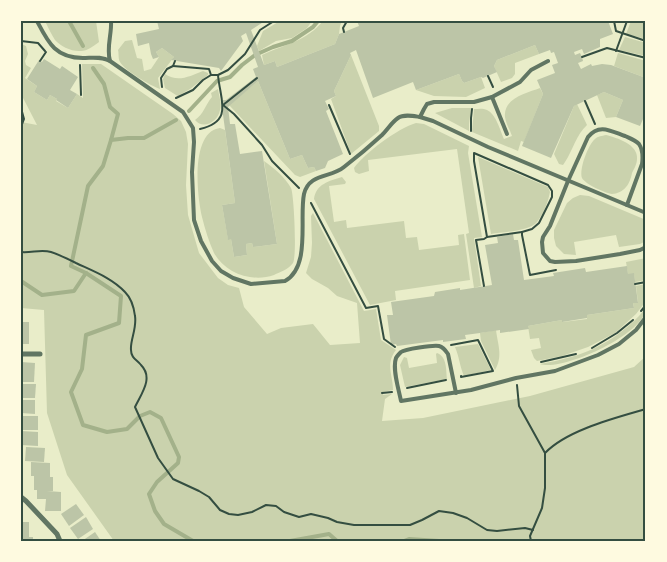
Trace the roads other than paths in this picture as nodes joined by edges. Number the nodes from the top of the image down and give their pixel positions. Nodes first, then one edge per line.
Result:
1 (37, 21) edge
2 (111, 21) edge
3 (110, 61) junction
4 (548, 61) dead end
5 (494, 96) junction
6 (420, 117) junction
7 (507, 134) dead end
8 (568, 181) junction
9 (627, 205) junction
10 (646, 213) edge
11 (646, 247) edge
12 (646, 317) edge
13 (21, 354) edge
14 (40, 354) dead end
15 (456, 392) junction
16 (21, 497) edge
17 (60, 541) edge

1 - 3 lane
2 - 3 lane
3 - 6 lane
4 - 5 lane
5 - 6 lane
5 - 7 lane
6 - 8 lane
8 - 9 lane
8 - 9 lane
8 - 11 lane
9 - 10 lane
12 - 15 lane
13 - 14 street
15 - 15 lane
16 - 17 street

